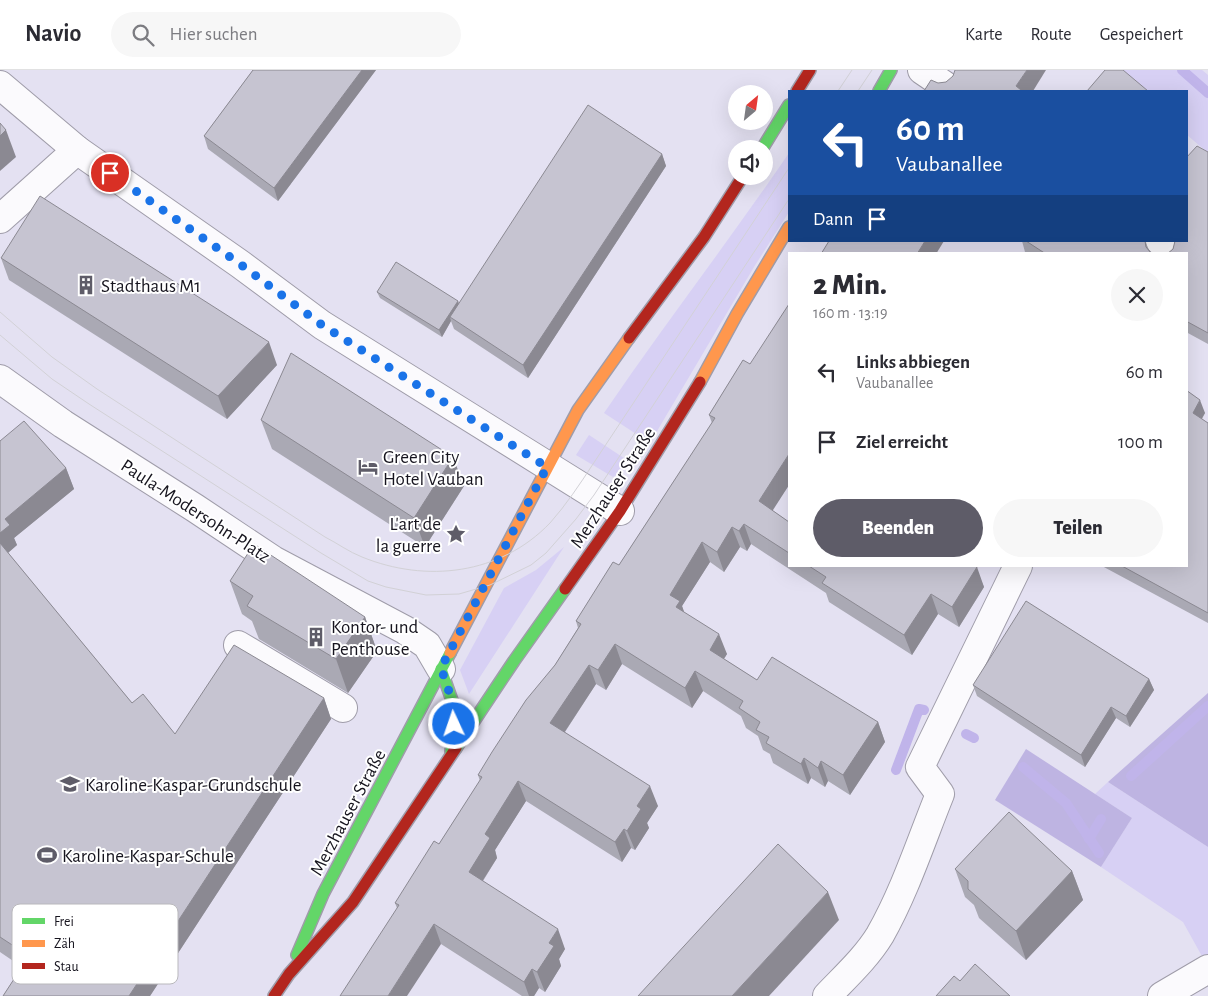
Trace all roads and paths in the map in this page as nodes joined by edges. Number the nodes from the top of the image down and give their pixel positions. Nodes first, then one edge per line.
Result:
1 (891, 70) edge
2 (922, 70) edge
3 (810, 72) edge
4 (0, 85) edge
5 (947, 87) edge
6 (798, 90) edge
7 (880, 90) edge
8 (788, 107) edge
9 (768, 140) edge
10 (77, 150) junction
11 (737, 185) edge
12 (0, 219) edge
13 (788, 229) edge
14 (0, 379) edge
15 (547, 467) junction
16 (620, 511) junction
17 (1018, 567) edge
18 (238, 645) edge
19 (441, 668) junction
20 (343, 708) dead end
21 (450, 756) junction
22 (1208, 969) edge
23 (289, 974) junction
24 (274, 996) edge
25 (827, 996) edge
26 (1162, 996) edge

1 - 7 main road
2 - 5 street
3 - 6 main road
4 - 10 street
8 - 9 main road
10 - 12 street
10 - 15 street
11 - 15 main road, Merzhauser Straße
13 - 16 main road, Merzhauser Straße
14 - 19 street, Paula-Modersohn-Platz
15 - 16 street
15 - 19 main road, Merzhauser Straße
16 - 21 main road, Merzhauser Straße
17 - 25 street
18 - 20 street
19 - 21 main road, Merzhauser Straße
19 - 23 main road, Merzhauser Straße
21 - 23 main road, Merzhauser Straße
22 - 26 street
23 - 24 main road, Merzhauser Straße

